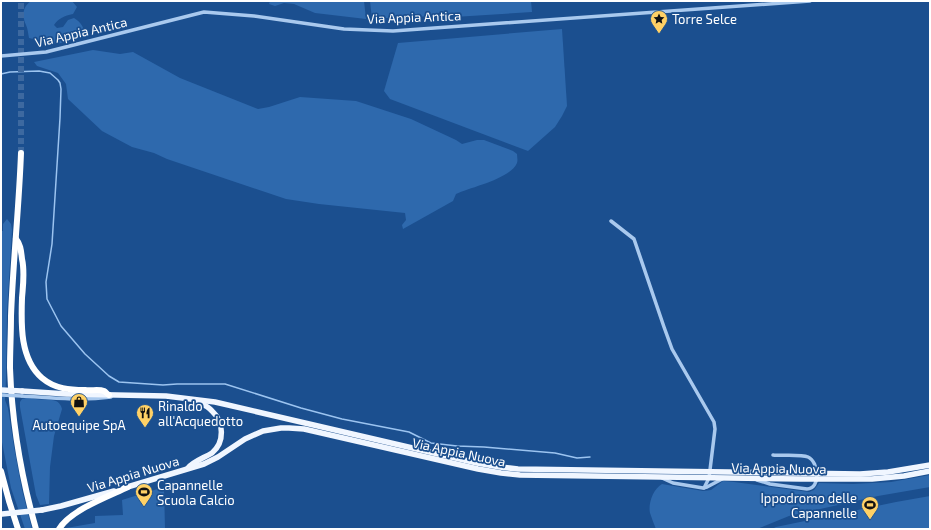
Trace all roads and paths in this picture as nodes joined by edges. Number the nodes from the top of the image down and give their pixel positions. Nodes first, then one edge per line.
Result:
1 (810, 1) edge
2 (1, 56) edge
3 (21, 153) tunnel mouth
4 (611, 221) dead end
5 (16, 239) junction
6 (1, 390) edge
7 (22, 394) junction
8 (1, 395) edge
9 (109, 395) junction
10 (128, 395) junction
11 (189, 398) junction
12 (773, 455) dead end
13 (930, 465) edge
14 (188, 468) junction
15 (1, 471) edge
16 (930, 471) edge
17 (709, 475) junction
18 (816, 476) junction
19 (661, 478) junction
20 (724, 478) junction
21 (752, 478) junction
22 (128, 487) junction
23 (704, 488) junction
24 (2, 514) edge
25 (18, 529) edge
26 (36, 529) edge
27 (59, 529) edge

1 - 2 street, Via Appia Antica
3 - 5 highway
4 - 17 street
5 - 9 highway
5 - 26 highway
6 - 7 main road, Via Appia Nuova, bridge
7 - 8 street, Via Appia Nuova, bridge
7 - 9 main road, Via Appia Nuova
7 - 10 street, Via Appia Nuova
9 - 10 main road, Via Appia Nuova
10 - 11 main road, Via Appia Nuova
11 - 14 main road
11 - 17 main road, Via Appia Nuova
12 - 18 street
13 - 18 main road, Via Appia Nuova
14 - 19 main road, Via Appia Nuova
14 - 22 main road, Via Appia Nuova
15 - 25 highway
16 - 18 main road, Via Appia Nuova
17 - 18 main road, Via Appia Nuova
17 - 19 main road, Via Appia Nuova
17 - 20 main road, Via Appia Nuova
17 - 23 street
18 - 21 main road, Via Appia Nuova
18 - 21 street
19 - 23 street
20 - 21 main road, Via Appia Nuova
20 - 23 street
22 - 24 main road, Via Appia Nuova, bridge
22 - 27 highway

